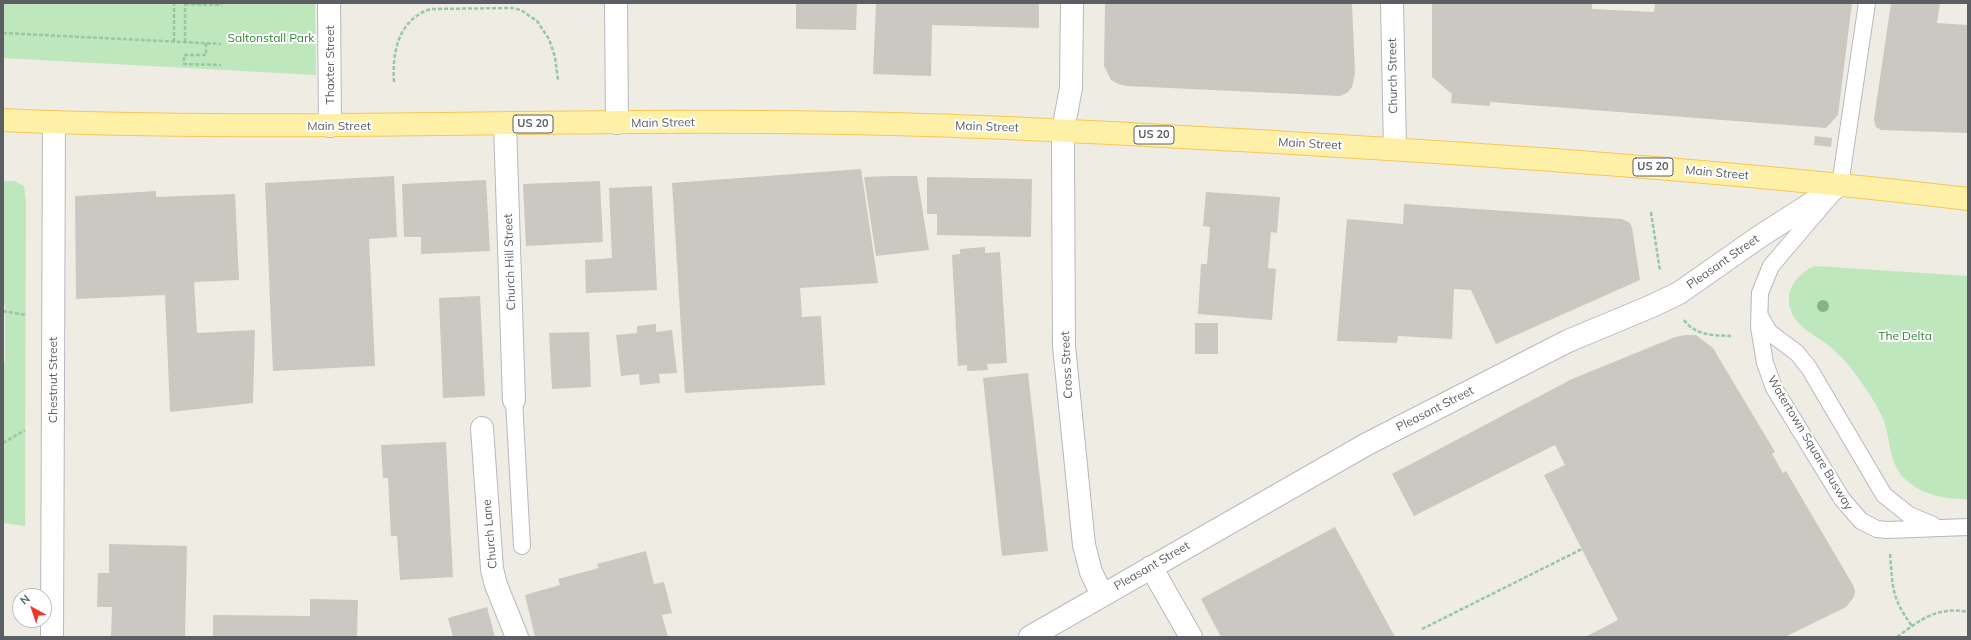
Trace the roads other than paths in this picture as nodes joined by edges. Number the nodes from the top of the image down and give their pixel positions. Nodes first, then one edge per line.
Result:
1 (329, 3) edge
2 (616, 3) edge
3 (1072, 3) edge
4 (1392, 3) edge
5 (1867, 3) edge
6 (3, 120) edge
7 (54, 122) junction
8 (617, 123) junction
9 (505, 124) junction
10 (330, 126) junction
11 (1063, 130) junction
12 (1395, 148) junction
13 (1840, 184) junction
14 (1958, 197) edge
15 (1968, 205) edge
16 (1758, 310) junction
17 (514, 400) joint
18 (482, 428) dead end
19 (1968, 527) edge
20 (1950, 528) junction
21 (522, 546) dead end
22 (1151, 567) junction
23 (1102, 594) junction
24 (52, 637) edge
25 (517, 637) edge
26 (1030, 637) edge
27 (1191, 637) edge

1 - 10 street, Thaxter Street
2 - 8 street
3 - 11 street, Cross Street
4 - 12 street, Church Street
5 - 13 lane
6 - 7 main road, Main Street / US 20
7 - 10 main road, Main Street / US 20
7 - 24 street, Chestnut Street
8 - 9 main road, Main Street / US 20
8 - 11 main road, Main Street / US 20
9 - 10 main road, Main Street / US 20
9 - 17 street, Church Hill Street
11 - 12 main road, Main Street / US 20
11 - 23 street, Cross Street
12 - 13 main road, Main Street / US 20
13 - 14 main road, Main Street / US 20
13 - 16 lane
13 - 22 street, Pleasant Street
14 - 15 main road, Main Street
16 - 20 lane, Watertown Square Busway
16 - 20 lane, Watertown Square Busway
17 - 21 lane
18 - 25 street, Church Lane
19 - 20 lane, Watertown Square Busway
22 - 23 street, Pleasant Street
22 - 27 street
23 - 26 street, Pleasant Street

